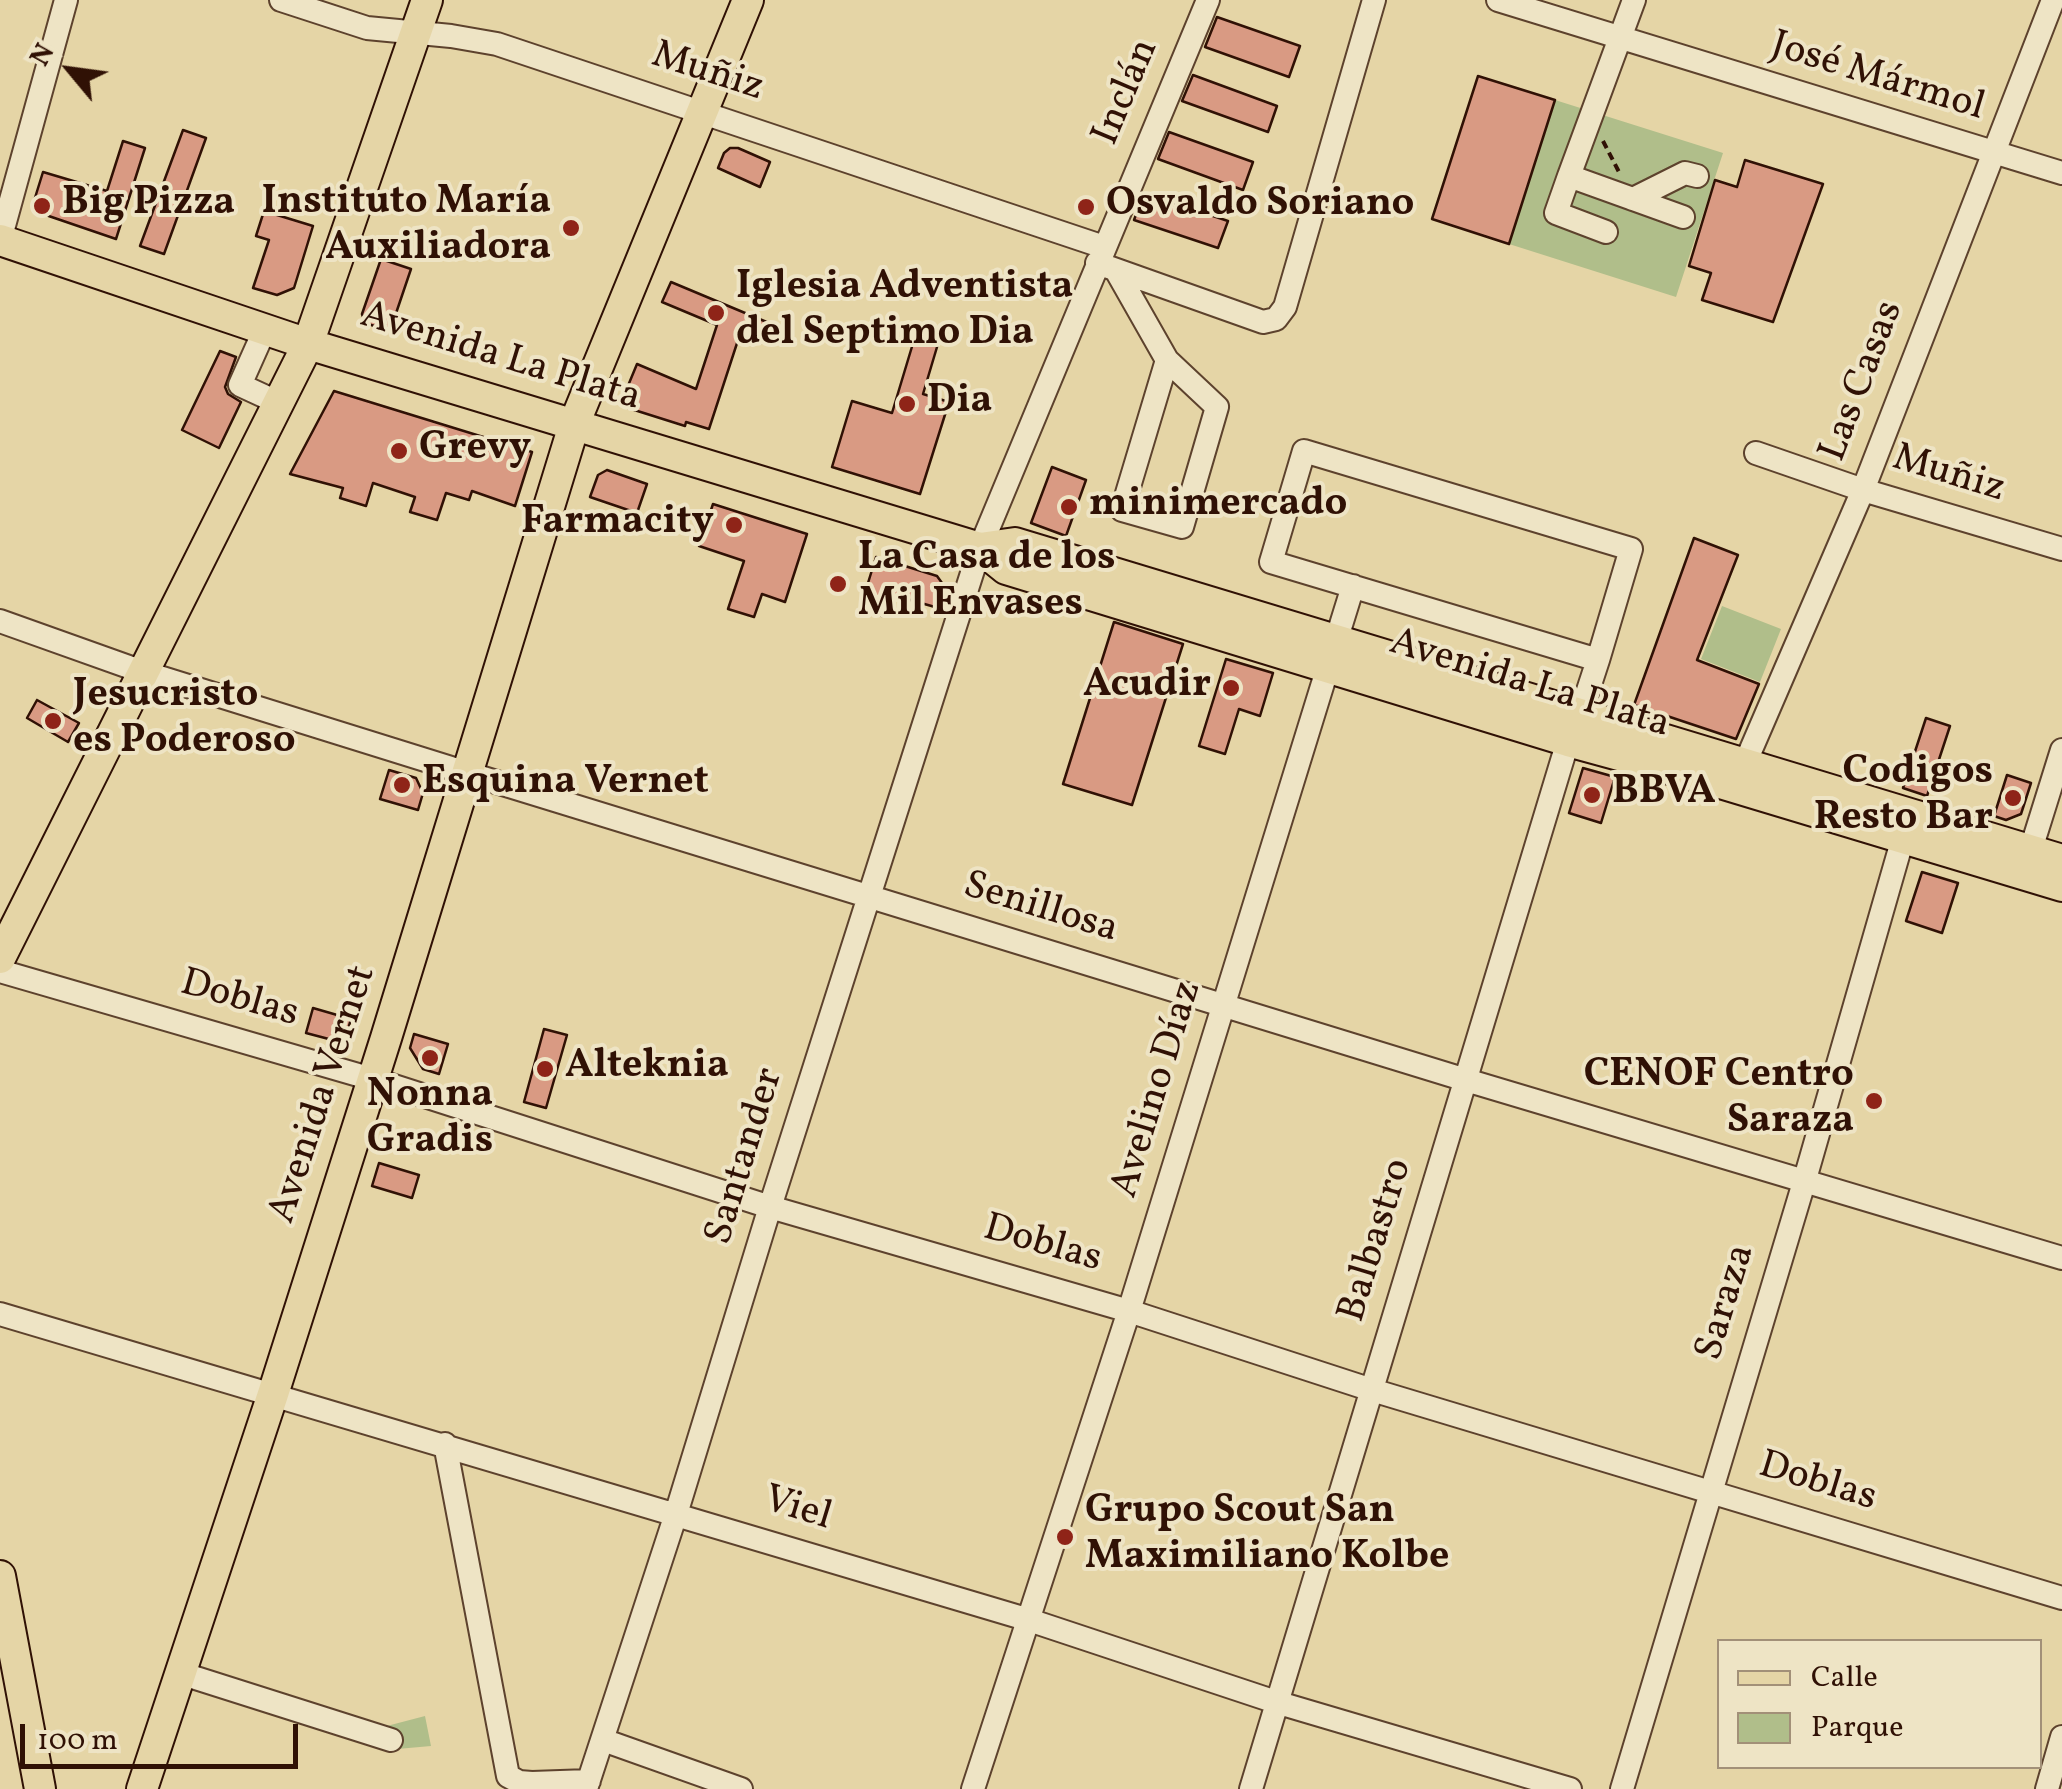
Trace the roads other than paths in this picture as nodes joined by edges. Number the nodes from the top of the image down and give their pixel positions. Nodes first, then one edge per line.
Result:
1 (66, 0) edge
2 (281, 0) edge
3 (427, 0) edge
4 (748, 0) edge
5 (1208, 0) edge
6 (1374, 0) edge
7 (1498, 0) edge
8 (1634, 0) edge
9 (2053, 0) edge
10 (416, 34) junction
11 (1619, 37) junction
12 (700, 111) junction
13 (1992, 154) junction
14 (2062, 174) edge
15 (1569, 176) junction
16 (1697, 176) dead end
17 (1633, 199) junction
18 (1683, 217) dead end
19 (1606, 232) dead end
20 (0, 240) edge
21 (1106, 260) junction
22 (266, 329) junction
23 (308, 344) junction
24 (1167, 360) junction
25 (279, 402) junction
26 (575, 422) junction
27 (1756, 453) dead end
28 (1863, 490) junction
29 (980, 548) junction
30 (2062, 549) edge
31 (1353, 586) junction
32 (0, 621) edge
33 (1333, 654) junction
34 (1598, 660) junction
35 (143, 672) junction
36 (1574, 728) junction
37 (2062, 750) edge
38 (468, 773) junction
39 (1740, 776) junction
40 (1906, 826) junction
41 (2062, 860) edge
42 (2026, 862) junction
43 (2062, 886) edge
44 (869, 897) junction
45 (0, 958) edge
46 (0, 971) edge
47 (1224, 1005) junction
48 (372, 1079) junction
49 (1466, 1080) junction
50 (1805, 1179) junction
51 (770, 1207) junction
52 (2062, 1258) edge
53 (1129, 1310) junction
54 (0, 1314) edge
55 (1372, 1390) junction
56 (273, 1394) junction
57 (445, 1444) junction
58 (1709, 1490) junction
59 (676, 1514) junction
60 (0, 1576) edge
61 (2062, 1598) edge
62 (1026, 1619) junction
63 (180, 1673) junction
64 (1278, 1702) junction
65 (2062, 1737) edge
66 (391, 1740) dead end
67 (603, 1740) junction
68 (587, 1785) edge
69 (40, 1789) edge
70 (142, 1789) edge
71 (741, 1789) edge
72 (973, 1789) edge
73 (1251, 1789) edge
74 (1570, 1789) edge
75 (1622, 1789) edge
76 (2047, 1789) edge

1 - 20 street
2 - 10 street, Muñiz
3 - 10 main road
4 - 12 main road, Avenida Vernet
5 - 21 street, Inclán
6 - 21 street, Muñiz
7 - 11 street, José Mármol
8 - 11 street
9 - 13 street, Las Casas
10 - 12 street, Muñiz
10 - 23 main road
11 - 13 street, José Mármol
11 - 15 street
12 - 21 street, Muñiz
12 - 26 main road, Avenida Vernet
13 - 14 street, José Mármol
13 - 28 street, Las Casas
15 - 17 street
15 - 19 street
16 - 17 street
17 - 18 street
20 - 22 main road, Avenida La Plata
21 - 24 street
21 - 29 street, Inclán
22 - 23 main road, Avenida La Plata
22 - 25 street
23 - 25 main road
23 - 26 main road, Avenida La Plata
24 - 24 street
25 - 35 main road
26 - 29 main road, Avenida La Plata
26 - 38 main road, Avenida Vernet
27 - 28 street, Muñiz
28 - 30 street, Muñiz
28 - 39 street, Las Casas
29 - 33 main road, Avenida La Plata
29 - 44 street, Santander
31 - 33 street, Avelino Díaz
31 - 34 street
31 - 34 street, Balbastro
32 - 35 street, Senillosa
33 - 36 main road, Avenida La Plata
33 - 47 street, Avelino Díaz
34 - 36 street, Balbastro
35 - 38 street, Senillosa
35 - 45 main road
36 - 39 main road, Avenida La Plata
36 - 49 street, Balbastro
37 - 42 street
38 - 44 street, Senillosa
38 - 48 main road, Avenida Vernet
39 - 40 main road, Avenida La Plata
40 - 42 main road, Avenida La Plata
40 - 50 street, Saraza
41 - 42 main road, Avenida La Plata
42 - 43 main road, Avenida La Plata
44 - 47 street, Senillosa
44 - 51 street, Santander
46 - 48 street, Doblas
47 - 49 street, Senillosa
47 - 53 street, Avelino Díaz
48 - 51 street, Doblas
48 - 56 main road, Avenida Vernet
49 - 50 street, Senillosa
49 - 55 street, Balbastro
50 - 52 street, Senillosa
50 - 58 street, Saraza
51 - 53 street, Doblas
51 - 59 street, Santander
53 - 55 street, Doblas
53 - 62 street, Avelino Díaz
54 - 56 street, Viel
55 - 58 street, Doblas
55 - 64 street, Balbastro
56 - 57 street, Viel
56 - 63 main road, Avenida Vernet
57 - 59 street, Viel
57 - 68 street
58 - 61 street, Doblas
58 - 75 street, Saraza
59 - 62 street, Viel
59 - 67 street, Santander
60 - 69 main road
62 - 64 street, Viel
62 - 72 street, Avelino Díaz
63 - 66 street
63 - 70 main road, Avenida Vernet
64 - 73 street, Balbastro
64 - 74 street, Viel
65 - 76 street
67 - 68 street, Santander
67 - 71 street

